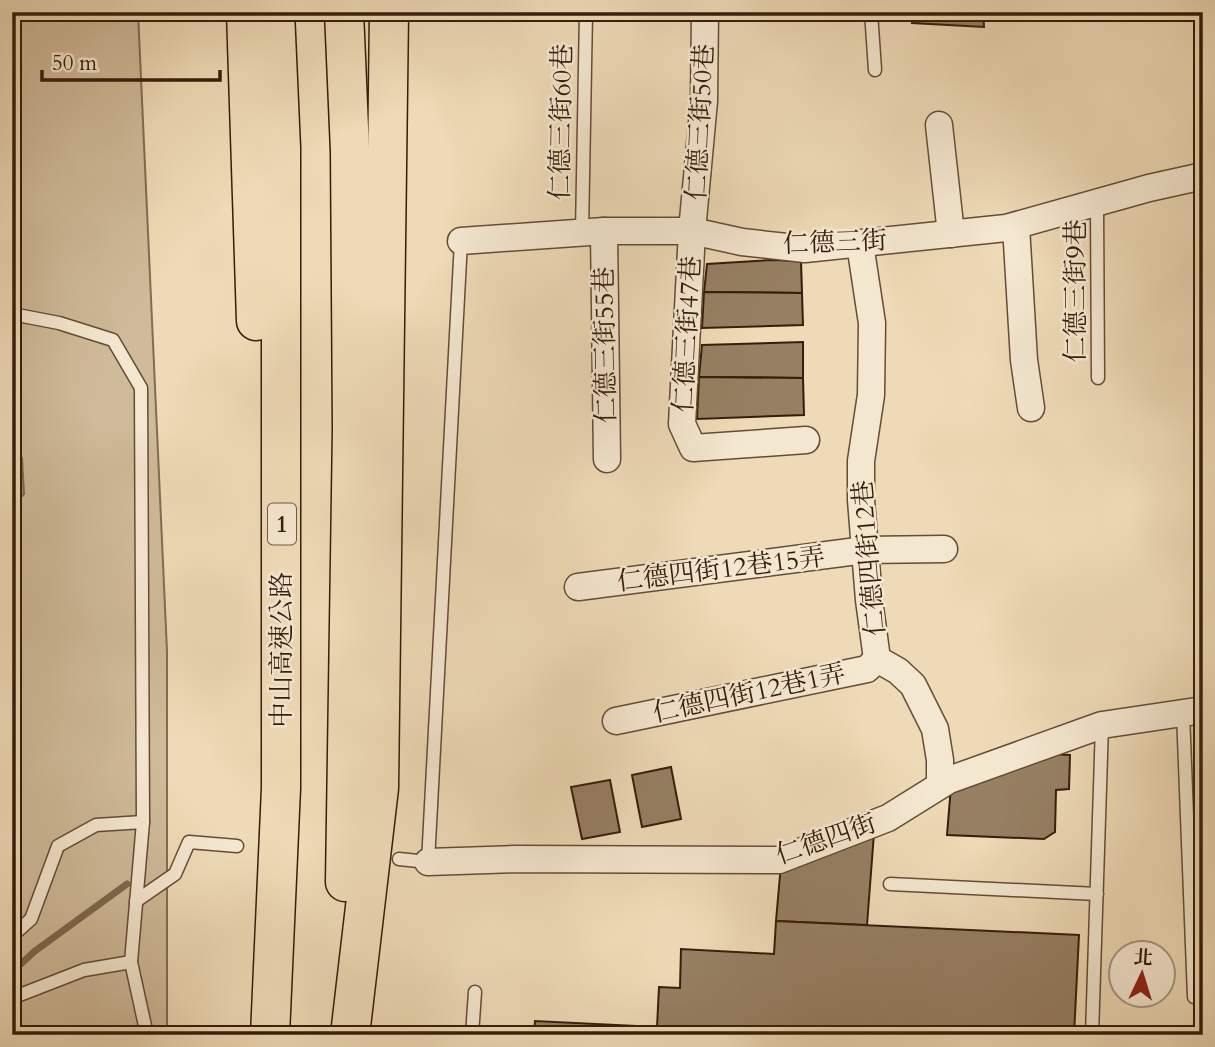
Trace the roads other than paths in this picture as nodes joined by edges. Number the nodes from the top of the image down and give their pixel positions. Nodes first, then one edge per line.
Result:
1 (246, 12) edge
2 (275, 12) edge
3 (344, 12) edge
4 (389, 12) edge
5 (586, 12) edge
6 (705, 12) edge
7 (870, 12) edge
8 (875, 70) dead end
9 (939, 125) dead end
10 (1203, 176) edge
11 (1097, 202) junction
12 (1016, 226) junction
13 (593, 231) junction
14 (692, 231) junction
15 (951, 234) junction
16 (461, 241) joint
17 (860, 243) junction
18 (12, 314) edge
19 (1098, 378) dead end
20 (1031, 408) dead end
21 (806, 440) dead end
22 (607, 459) dead end
23 (944, 549) dead end
24 (865, 550) junction
25 (578, 587) dead end
26 (877, 659) junction
27 (1193, 711) edge
28 (616, 720) dead end
29 (1102, 725) junction
30 (940, 785) junction
31 (281, 788) junction
32 (143, 822) junction
33 (237, 846) dead end
34 (399, 859) dead end
35 (428, 862) junction
36 (890, 884) dead end
37 (1097, 894) junction
38 (136, 901) junction
39 (12, 936) edge
40 (131, 962) junction
41 (475, 992) dead end
42 (1194, 997) dead end
43 (12, 998) edge
44 (147, 1035) edge
45 (270, 1035) edge
46 (339, 1035) edge
47 (350, 1035) edge
48 (472, 1035) edge
49 (1092, 1035) edge

1 - 31 highway
2 - 31 highway, 中山高速公路 / 1
3 - 46 highway
4 - 47 highway
5 - 13 lane, 仁德三街60巷
6 - 14 street, 仁德三街50巷
7 - 8 lane
9 - 15 street
10 - 11 street, 仁德三街
11 - 12 street, 仁德三街
11 - 19 lane, 仁德三街9巷
12 - 15 street, 仁德三街
12 - 20 street
13 - 14 street, 仁德三街
13 - 16 street, 仁德三街
13 - 22 street, 仁德三街55巷
14 - 17 street, 仁德三街
14 - 21 street, 仁德三街47巷
15 - 17 street, 仁德三街
16 - 35 lane
17 - 24 street, 仁德四街12巷
18 - 32 lane
23 - 24 street, 仁德四街12巷15弄
24 - 25 street, 仁德四街12巷15弄
24 - 26 street, 仁德四街12巷
26 - 28 street, 仁德四街12巷1弄
26 - 30 street, 仁德四街12巷
27 - 29 street, 仁德四街
27 - 42 lane
29 - 30 street, 仁德四街
29 - 37 lane
30 - 35 street, 仁德四街
31 - 45 highway, 中山高速公路 / 1
32 - 38 lane
32 - 39 lane
33 - 38 lane
34 - 35 lane
36 - 37 lane
37 - 49 lane
38 - 40 lane
40 - 43 lane
40 - 44 lane
41 - 48 lane

